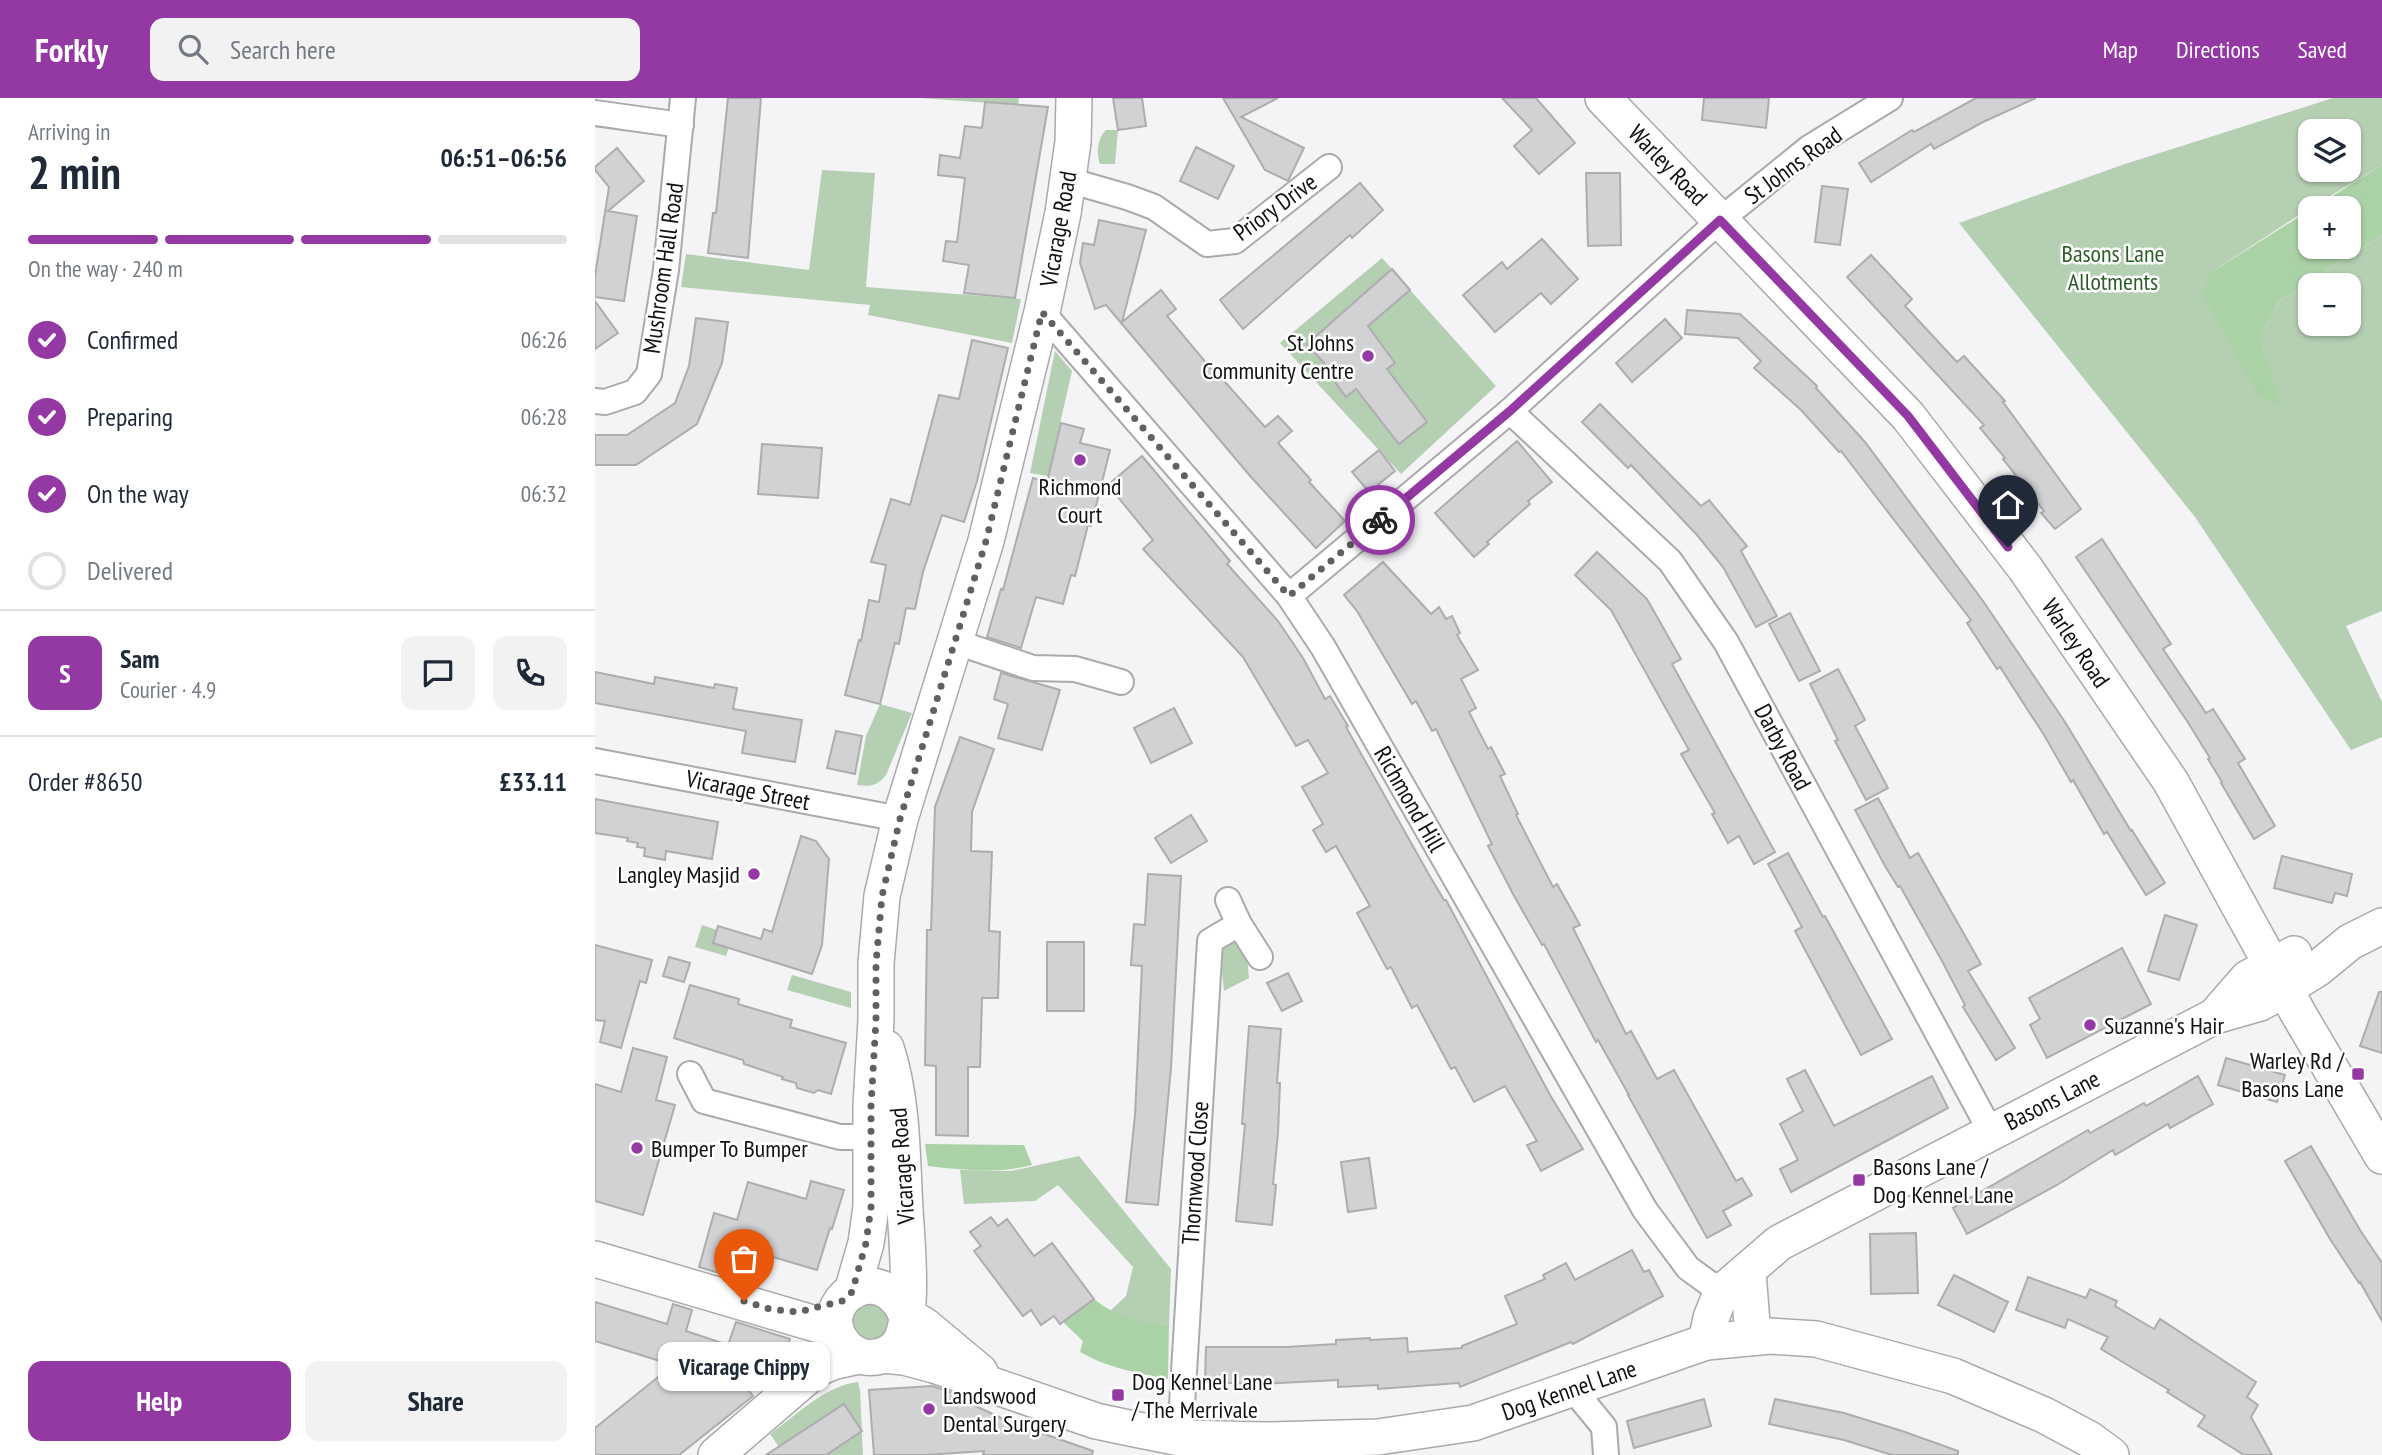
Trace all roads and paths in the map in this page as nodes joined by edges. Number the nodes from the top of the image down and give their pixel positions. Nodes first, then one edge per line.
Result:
1 (683, 98) edge
2 (1074, 98) edge
3 (1603, 98) edge
4 (1890, 98) edge
5 (595, 113) edge
6 (681, 125) junction
7 (1329, 167) dead end
8 (1068, 180) junction
9 (1720, 220) junction
10 (1042, 312) junction
11 (595, 401) edge
12 (1510, 411) junction
13 (1289, 596) junction
14 (956, 642) junction
15 (1121, 682) dead end
16 (595, 761) edge
17 (900, 819) junction
18 (1228, 900) dead end
19 (1239, 924) junction
20 (2382, 926) edge
21 (1259, 957) dead end
22 (2279, 977) junction
23 (690, 1074) dead end
24 (1991, 1132) junction
25 (886, 1137) junction
26 (2382, 1156) edge
27 (595, 1259) edge
28 (1742, 1284) junction
29 (843, 1308) junction
30 (906, 1314) junction
31 (1753, 1337) junction
32 (1706, 1342) junction
33 (871, 1356) junction
34 (816, 1369) junction
35 (1572, 1388) junction
36 (1007, 1390) junction
37 (1180, 1438) junction
38 (1267, 1448) edge
39 (716, 1455) edge
40 (1606, 1455) edge
41 (2111, 1455) edge

1 - 6 street, Mushroom Hall Road
2 - 8 main road, Vicarage Road
3 - 9 main road, Warley Road
4 - 9 street, St Johns Road
5 - 6 street
6 - 11 street, Mushroom Hall Road
7 - 8 street, Priory Drive
8 - 10 main road, Vicarage Road
9 - 12 street, St Johns Road
9 - 22 main road, Warley Road
10 - 13 street, Richmond Hill
10 - 14 main road, Vicarage Road
12 - 13 street, St Johns Road
12 - 24 street, Darby Road
13 - 28 street, Richmond Hill
14 - 15 street
14 - 17 main road, Vicarage Road
16 - 17 street, Vicarage Street
17 - 25 main road, Vicarage Road
18 - 19 street
19 - 21 street
19 - 37 street, Thornwood Close
20 - 22 main road, Basons Lane
22 - 24 main road, Basons Lane
22 - 26 main road, Warley Road
23 - 25 street
24 - 28 main road, Basons Lane
25 - 29 main road, Vicarage Road
25 - 30 main road, Vicarage Road
27 - 29 main road
28 - 31 main road
28 - 32 main road, Basons Lane
29 - 30 main road
29 - 33 main road
29 - 34 main road, Vicarage Road
30 - 33 main road, Vicarage Road
30 - 36 main road, Dog Kennel Lane
31 - 32 main road, Dog Kennel Lane
31 - 41 main road, Dog Kennel Lane
32 - 35 main road, Dog Kennel Lane
33 - 34 main road, Vicarage Road
33 - 36 main road, Dog Kennel Lane
34 - 39 main road, Vicarage Road
35 - 38 main road, Dog Kennel Lane
35 - 40 street
36 - 37 main road, Dog Kennel Lane
37 - 38 main road, Dog Kennel Lane

